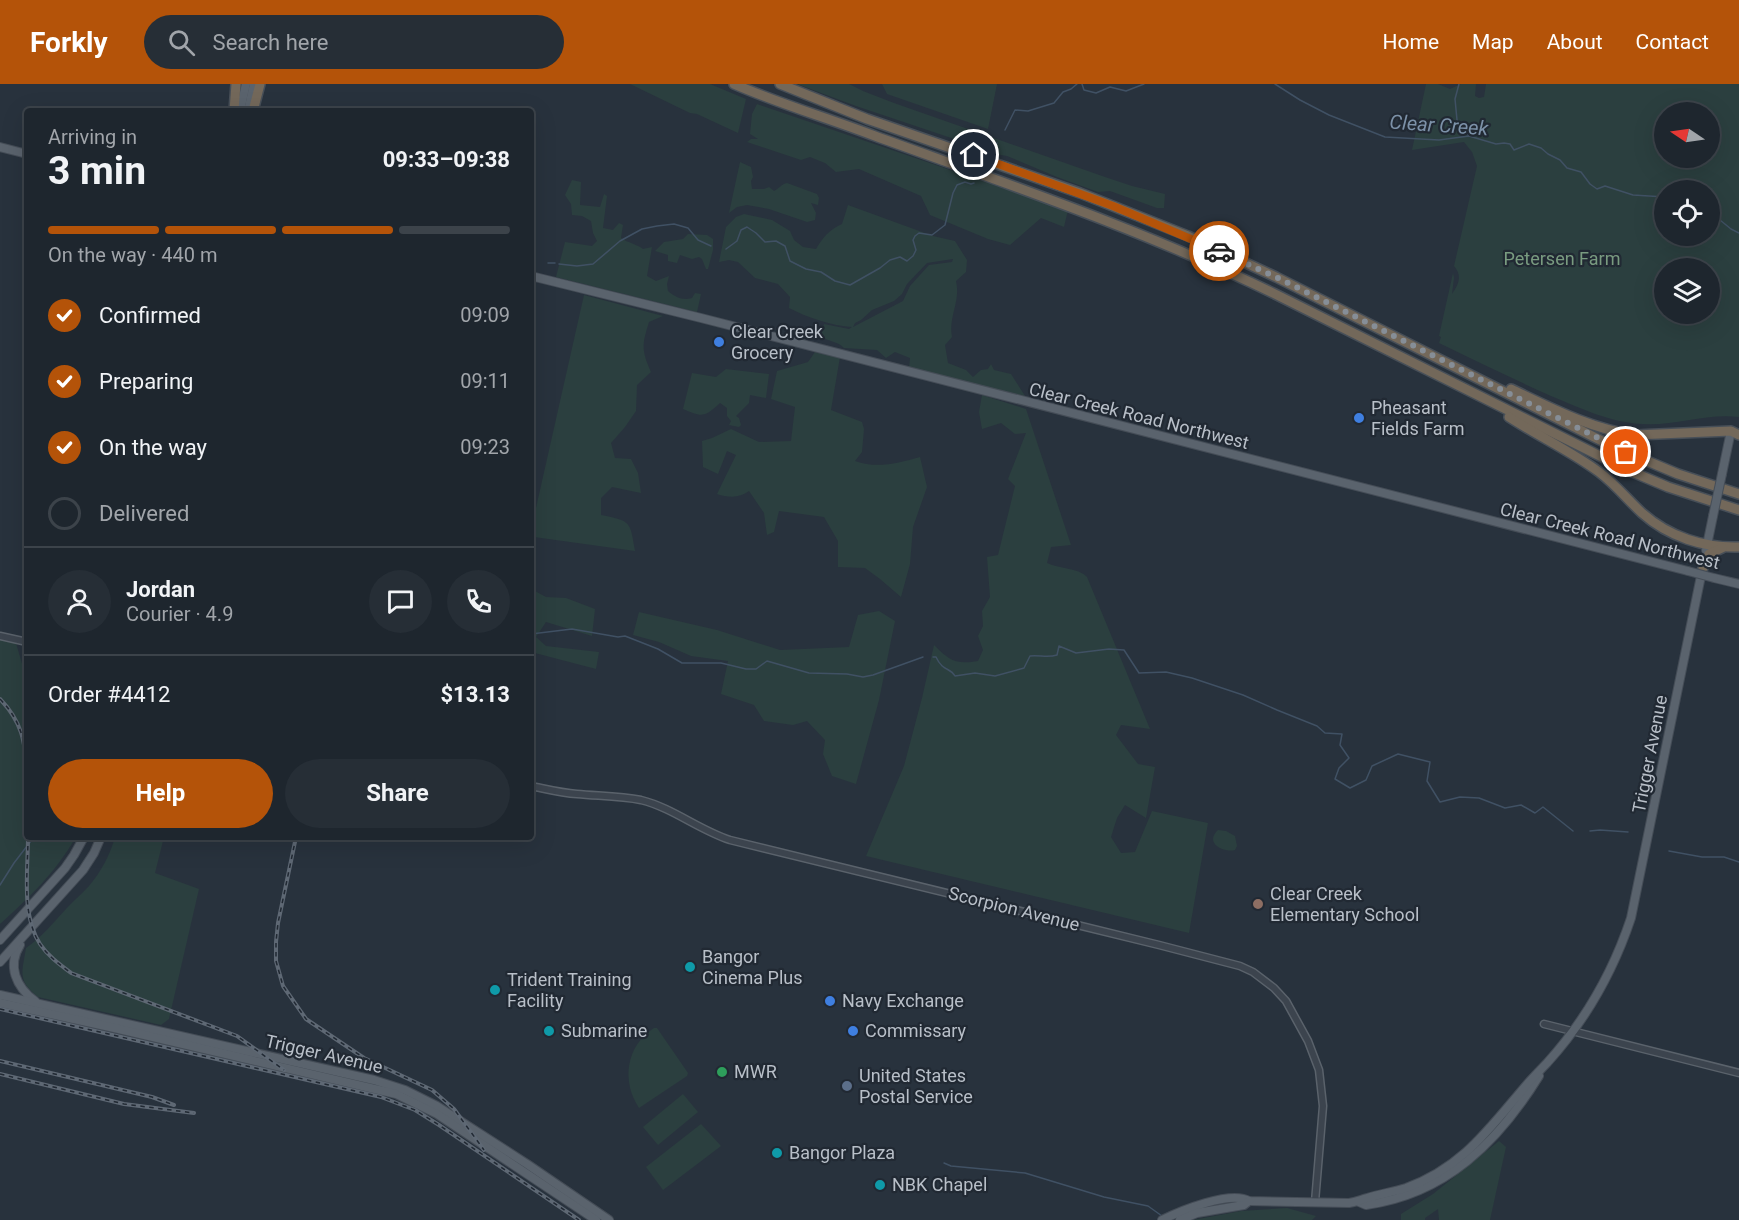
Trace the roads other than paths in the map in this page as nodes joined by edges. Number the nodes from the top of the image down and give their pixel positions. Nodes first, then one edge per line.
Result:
1 (236, 84) edge
2 (246, 84) edge
3 (254, 84) edge
4 (260, 84) edge
5 (734, 84) edge
6 (780, 84) edge
7 (234, 108) edge
8 (241, 108) edge
9 (251, 108) edge
10 (252, 108) edge
11 (0, 147) edge
12 (24, 153) edge
13 (534, 277) edge
14 (1437, 357) junction
15 (1464, 389) junction
16 (1735, 433) edge
17 (1739, 494) edge
18 (1739, 510) edge
19 (1693, 542) junction
20 (1707, 546) junction
21 (1739, 547) edge
22 (1722, 548) junction
23 (1703, 568) junction
24 (1739, 584) edge
25 (0, 636) edge
26 (24, 641) edge
27 (534, 787) edge
28 (82, 840) edge
29 (100, 840) edge
30 (27, 933) junction
31 (1, 939) edge
32 (0, 962) edge
33 (0, 995) edge
34 (36, 1002) junction
35 (0, 1003) edge
36 (1544, 1024) dead end
37 (1573, 1030) junction
38 (1548, 1062) junction
39 (1739, 1073) edge
40 (1491, 1127) junction
41 (1498, 1133) junction
42 (1249, 1201) junction
43 (1315, 1202) junction
44 (1359, 1202) junction
45 (596, 1220) edge
46 (609, 1220) edge
47 (1162, 1220) edge
48 (1180, 1220) edge

1 - 7 highway
2 - 8 main road
3 - 9 main road
4 - 10 highway
5 - 15 highway
6 - 14 highway
11 - 12 main road
13 - 24 main road, Clear Creek Road Northwest, bridge
14 - 16 highway
14 - 17 highway
15 - 18 highway
15 - 19 highway
16 - 20 main road, Trigger Avenue, bridge
19 - 20 highway
19 - 23 highway
20 - 22 highway
20 - 23 main road, Trigger Avenue
21 - 22 highway
22 - 23 highway
23 - 37 main road, Trigger Avenue
25 - 26 street
27 - 43 street, Scorpion Avenue
28 - 31 main road
29 - 30 main road
30 - 32 main road
30 - 34 main road
33 - 34 main road, Trigger Avenue
34 - 46 main road, Trigger Avenue
35 - 45 main road, Trigger Avenue
36 - 37 street
37 - 38 main road, Trigger Avenue
37 - 39 street
38 - 40 main road, Trigger Avenue
38 - 41 main road, Trigger Avenue
40 - 41 main road
40 - 44 main road, Trigger Avenue
41 - 44 main road, Trigger Avenue
42 - 43 main road, Trigger Avenue
42 - 47 main road, Trigger Avenue
42 - 48 main road, Trigger Avenue
43 - 44 main road, Trigger Avenue

